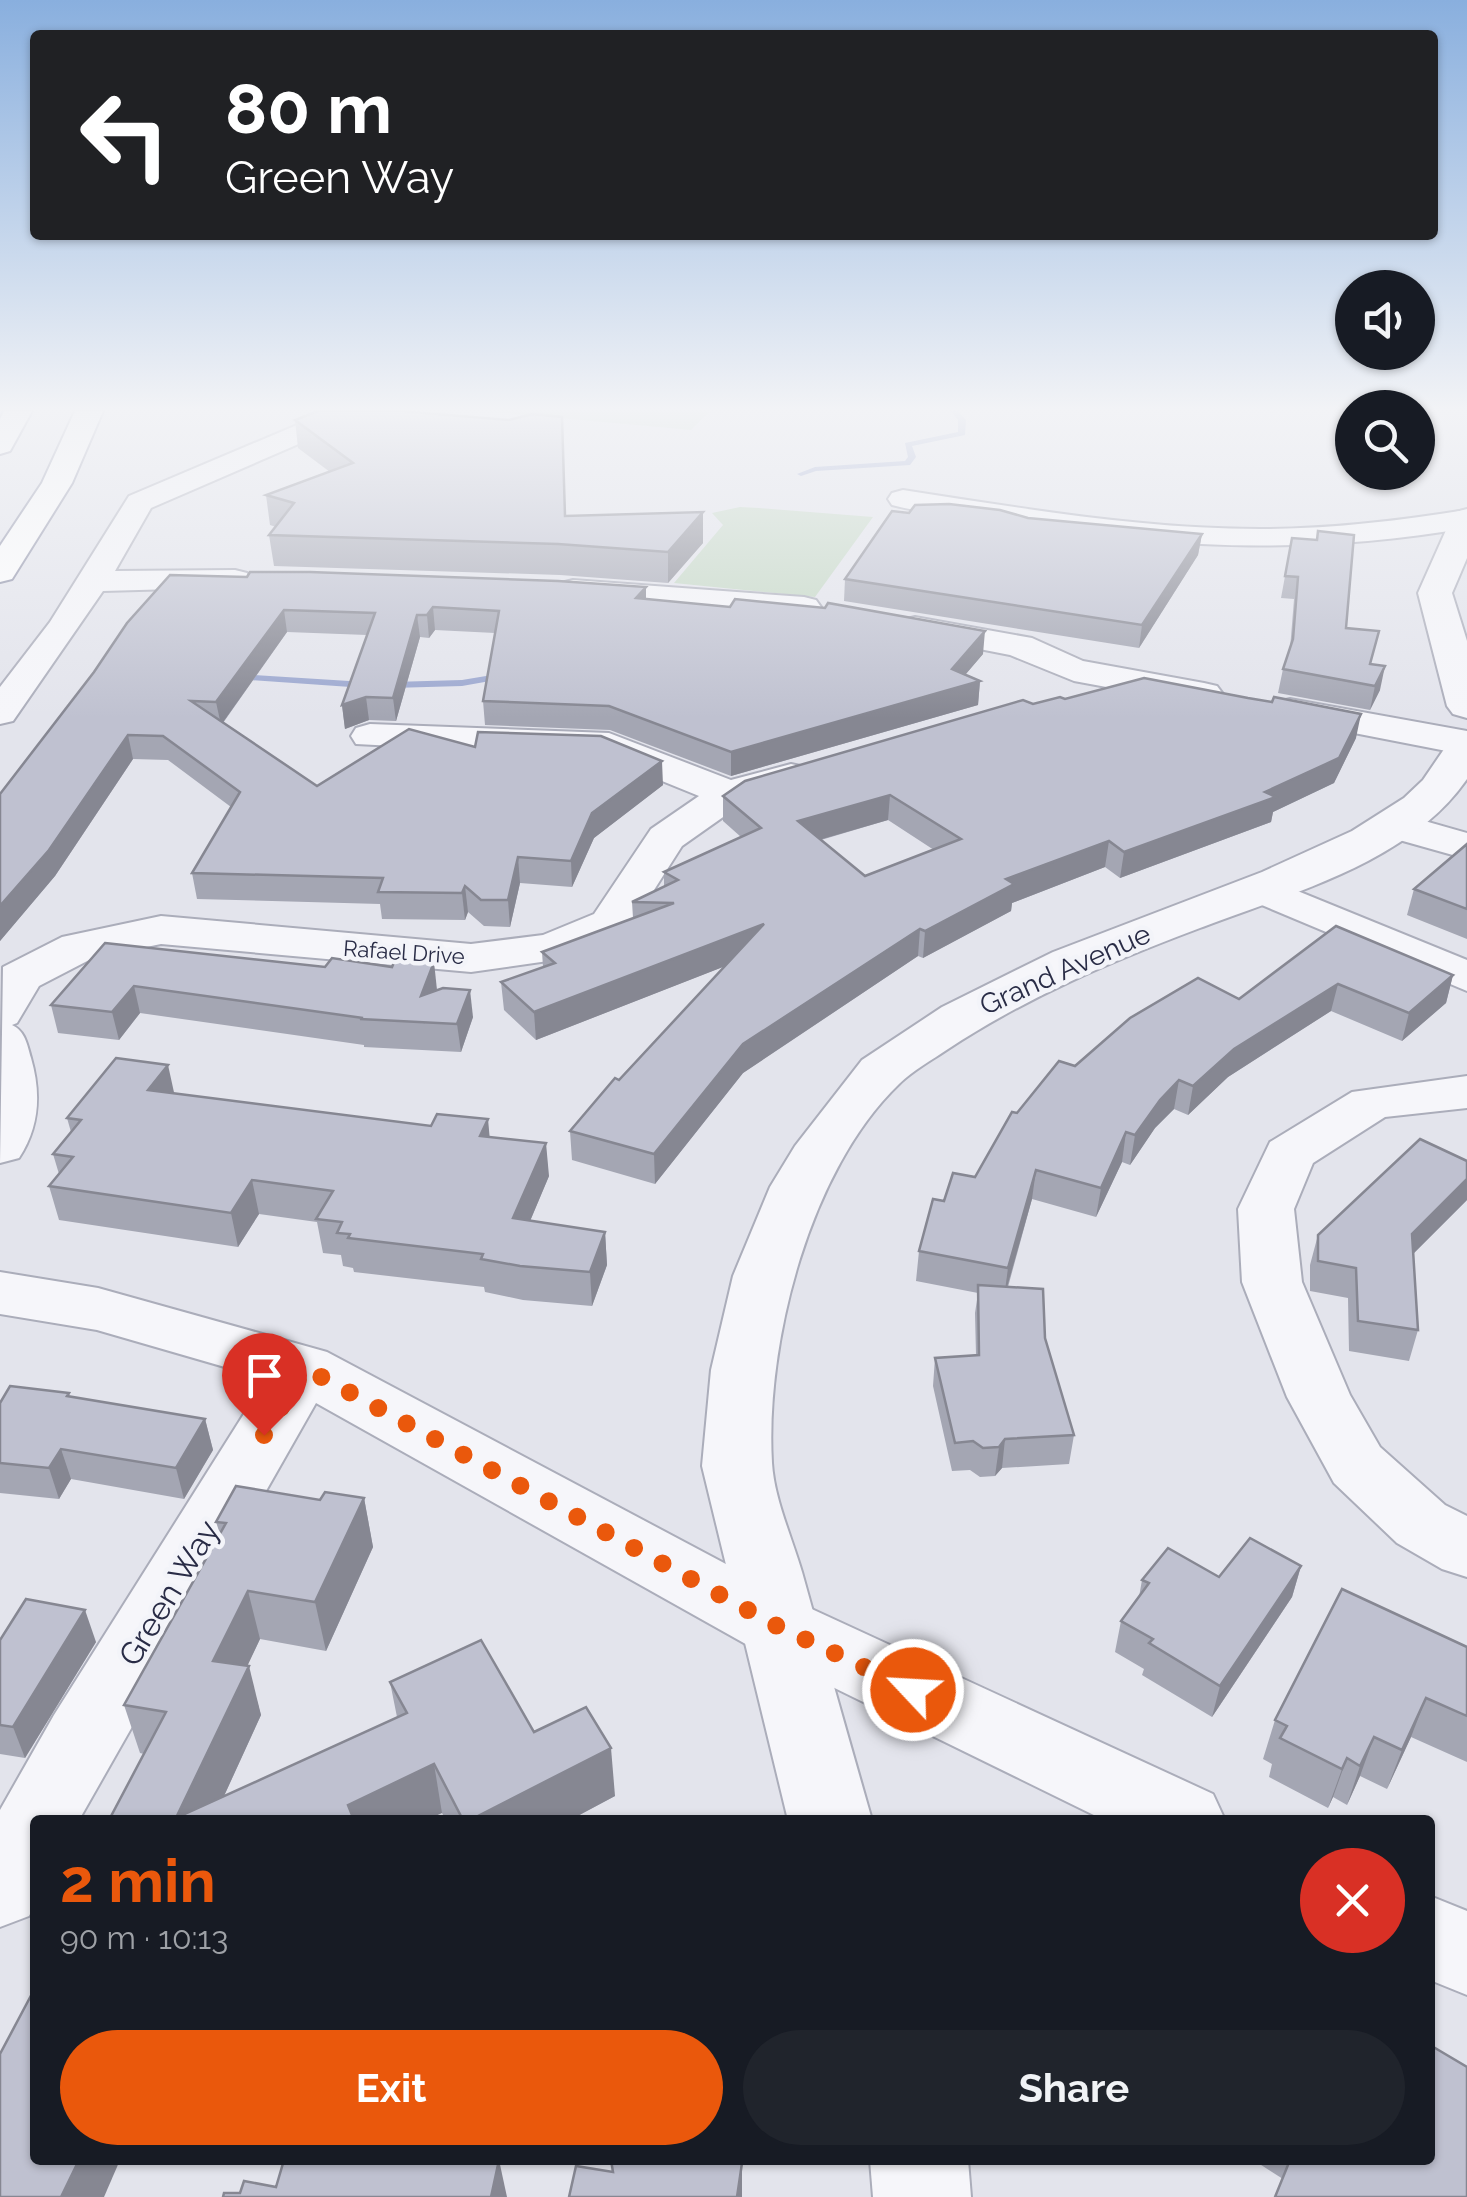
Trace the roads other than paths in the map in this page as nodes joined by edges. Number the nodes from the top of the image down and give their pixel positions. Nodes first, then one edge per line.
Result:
1 (38, 514) edge
2 (133, 514) edge
3 (1004, 514) edge
4 (1467, 519) edge
5 (0, 572) edge
6 (276, 580) edge
7 (92, 581) junction
8 (540, 588) edge
9 (844, 614) edge
10 (883, 622) edge
11 (1074, 670) junction
12 (1038, 703) edge
13 (1467, 706) edge
14 (0, 713) edge
15 (370, 736) dead end
16 (1467, 744) edge
17 (838, 762) edge
18 (729, 794) junction
19 (1393, 826) junction
20 (1467, 846) edge
21 (1261, 889) junction
22 (1467, 976) edge
23 (0, 1013) edge
24 (0, 1037) edge
25 (1467, 1092) edge
26 (0, 1146) edge
27 (0, 1293) edge
28 (305, 1368) junction
29 (1467, 1549) edge
30 (777, 1626) junction
31 (40, 1815) edge
32 (829, 1815) edge
33 (1174, 1815) edge
34 (30, 1833) edge
35 (0, 1888) edge
36 (1435, 1939) edge
37 (1467, 1954) edge
38 (919, 2165) edge
39 (922, 2197) edge

1 - 5 highway
2 - 7 street
3 - 4 street
4 - 13 street
6 - 7 street
7 - 14 street
8 - 9 street
10 - 11 street
11 - 12 street
11 - 16 street
15 - 18 street
16 - 19 street, Grand Avenue
17 - 18 street, Rafael Drive
18 - 23 street, Rafael Drive
19 - 20 street
19 - 21 street, Grand Avenue
21 - 22 street
21 - 30 street, Grand Avenue
24 - 26 street
25 - 29 street
27 - 28 street
28 - 30 street
28 - 31 street, Green Way
30 - 32 street, Grand Avenue
30 - 33 street
34 - 35 street, Green Way
36 - 37 street
38 - 39 street

